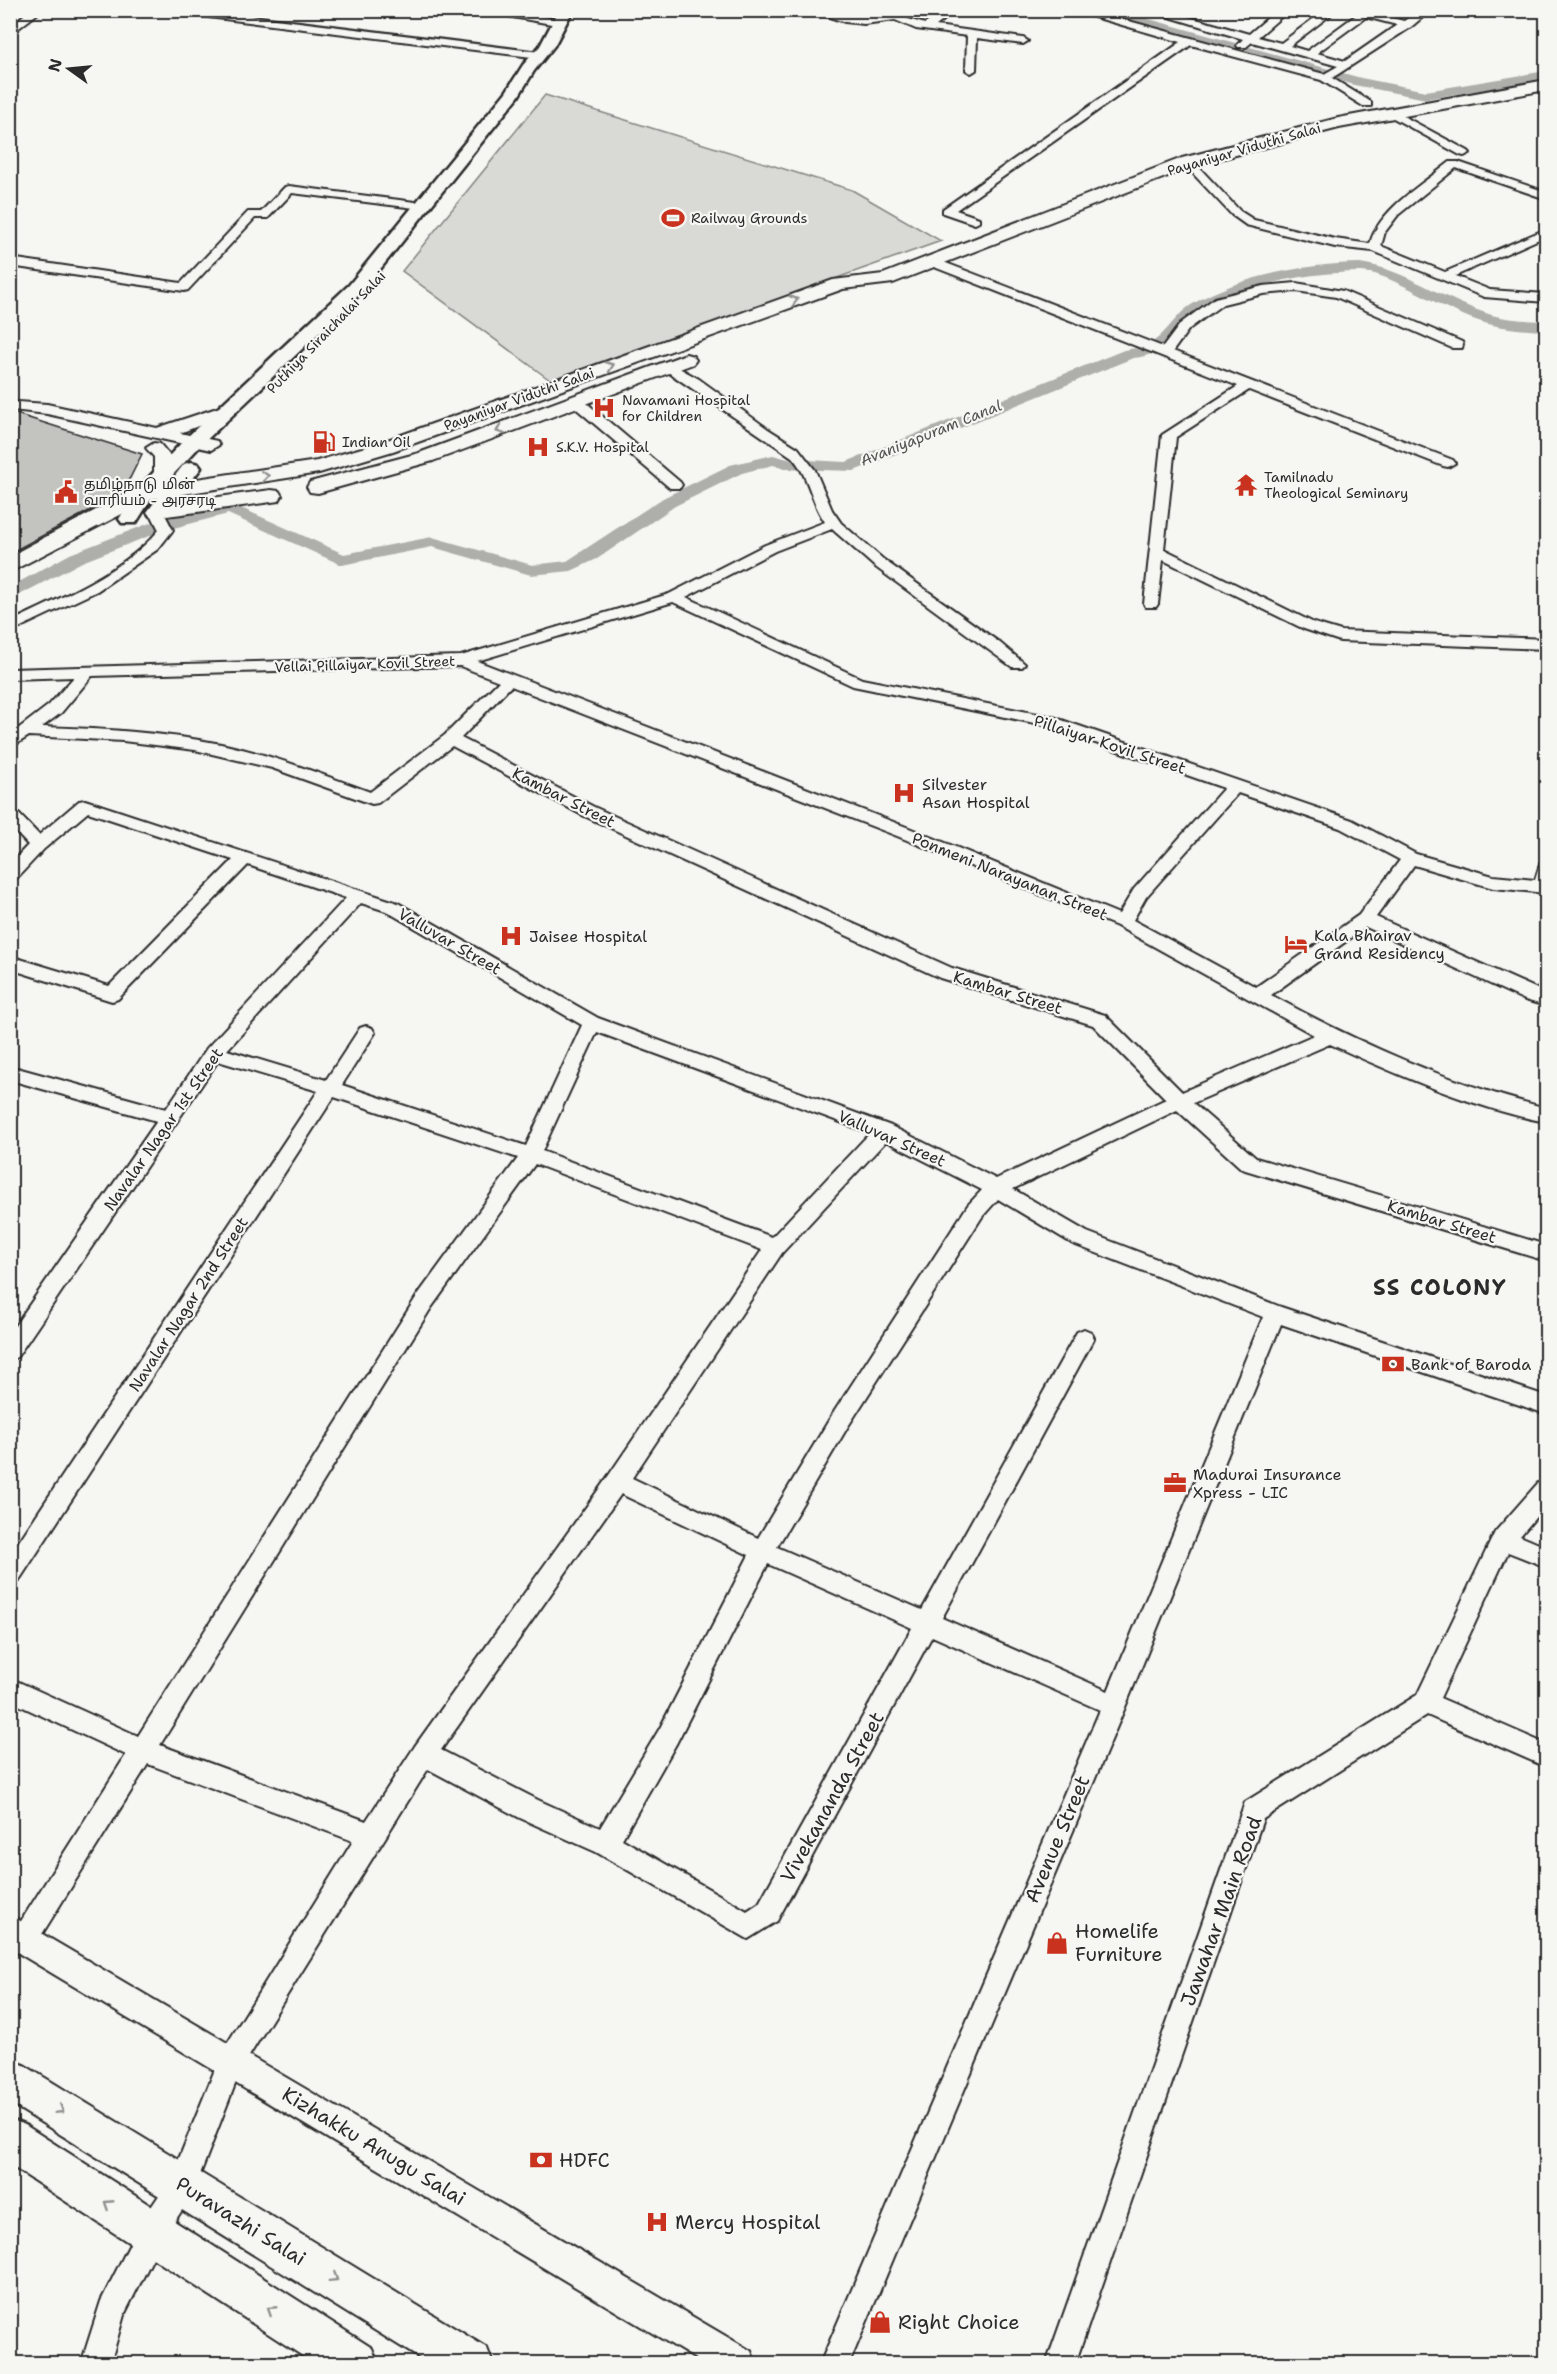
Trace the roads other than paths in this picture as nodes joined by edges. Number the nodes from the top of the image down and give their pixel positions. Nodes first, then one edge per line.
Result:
1 (37, 10) edge
2 (175, 10) edge
3 (480, 10) edge
4 (812, 10) edge
5 (952, 10) edge
6 (1075, 10) edge
7 (1151, 10) edge
8 (1187, 10) edge
9 (1284, 10) edge
10 (1332, 10) edge
11 (1352, 10) edge
12 (1426, 10) edge
13 (1092, 12) edge
14 (1367, 12) edge
15 (897, 13) edge
16 (562, 16) edge
17 (1176, 18) junction
18 (1407, 25) junction
19 (926, 28) junction
20 (10, 32) edge
21 (972, 34) junction
22 (1191, 40) junction
23 (1250, 40) junction
24 (1023, 41) dead end
25 (1282, 47) junction
26 (1232, 51) junction
27 (1309, 54) junction
28 (540, 55) junction
29 (1345, 67) junction
30 (971, 70) dead end
31 (1328, 77) junction
32 (1546, 86) edge
33 (1367, 104) dead end
34 (1392, 113) junction
35 (1464, 153) dead end
36 (1188, 162) junction
37 (1546, 196) edge
38 (423, 206) junction
39 (975, 220) dead end
40 (1546, 232) edge
41 (1375, 248) junction
42 (10, 262) edge
43 (933, 262) junction
44 (1446, 276) junction
45 (886, 279) junction
46 (1546, 298) edge
47 (771, 329) dead end
48 (1457, 345) dead end
49 (1165, 353) junction
50 (704, 354) dead end
51 (670, 366) junction
52 (1248, 385) junction
53 (519, 399) junction
54 (577, 402) junction
55 (14, 406) edge
56 (226, 410) junction
57 (539, 416) junction
58 (153, 441) junction
59 (194, 454) junction
60 (360, 455) junction
61 (1448, 463) dead end
62 (371, 474) junction
63 (167, 481) junction
64 (675, 485) dead end
65 (229, 492) junction
66 (145, 493) junction
67 (129, 519) junction
68 (161, 522) junction
69 (833, 524) junction
70 (1156, 551) junction
71 (10, 565) edge
72 (10, 583) edge
73 (674, 597) junction
74 (1150, 604) dead end
75 (10, 628) edge
76 (1546, 644) edge
77 (462, 661) junction
78 (1017, 664) dead end
79 (87, 672) junction
80 (10, 674) edge
81 (508, 680) junction
82 (27, 731) junction
83 (451, 739) junction
84 (10, 743) edge
85 (1236, 785) junction
86 (11, 818) edge
87 (38, 845) junction
88 (244, 858) junction
89 (1410, 858) junction
90 (1546, 868) edge
91 (10, 875) edge
92 (1545, 886) edge
93 (358, 896) junction
94 (1365, 919) junction
95 (1123, 922) junction
96 (10, 962) edge
97 (1257, 996) junction
98 (1546, 1000) edge
99 (592, 1023) junction
100 (366, 1033) dead end
101 (1330, 1036) junction
102 (214, 1053) junction
103 (10, 1073) edge
104 (330, 1088) junction
105 (1179, 1101) junction
106 (1546, 1115) edge
107 (170, 1117) junction
108 (884, 1131) junction
109 (531, 1155) junction
110 (996, 1188) junction
111 (775, 1247) junction
112 (1546, 1253) edge
113 (1275, 1313) junction
114 (1084, 1338) dead end
115 (14, 1341) edge
116 (1546, 1405) edge
117 (617, 1482) junction
118 (1546, 1490) edge
119 (1503, 1539) junction
120 (763, 1551) junction
121 (1546, 1557) edge
122 (10, 1575) edge
123 (928, 1624) junction
124 (10, 1689) edge
125 (1425, 1702) junction
126 (1114, 1705) junction
127 (143, 1750) junction
128 (424, 1754) junction
129 (1546, 1756) edge
130 (371, 1835) junction
131 (605, 1843) junction
132 (18, 1934) edge
133 (231, 2061) junction
134 (10, 2079) edge
135 (10, 2140) edge
136 (182, 2185) junction
137 (151, 2232) junction
138 (95, 2364) edge
139 (356, 2364) edge
140 (471, 2364) edge
141 (738, 2364) edge
142 (834, 2364) edge
143 (1060, 2364) edge

1 - 20 street
2 - 28 street
3 - 16 street
4 - 15 street
5 - 19 street
6 - 13 street
7 - 17 street
8 - 17 street
9 - 23 street
10 - 25 street
11 - 14 street
12 - 18 street
13 - 22 street
14 - 18 street
14 - 27 street
15 - 19 street
16 - 28 main road, Puthiya Siraichalai Salai
17 - 23 street
18 - 29 street
19 - 21 street
21 - 24 street
21 - 30 street
22 - 26 street
22 - 39 street
23 - 25 street
23 - 26 street
25 - 27 street
26 - 31 street
27 - 29 street
28 - 38 main road, Puthiya Siraichalai Salai
28 - 59 main road, Puthiya Siraichalai Salai
29 - 31 street
31 - 33 street
32 - 34 main road, Payaniyar Viduthi Salai
34 - 35 street
34 - 36 main road, Payaniyar Viduthi Salai
36 - 41 street
36 - 43 main road, Payaniyar Viduthi Salai
37 - 41 street
38 - 42 street
38 - 56 main road, Puthiya Siraichalai Salai
40 - 44 street
41 - 44 street
43 - 45 main road, Payaniyar Viduthi Salai
43 - 49 street
44 - 46 street
45 - 47 main road, Payaniyar Viduthi Salai
53 -> 45 main road, Payaniyar Viduthi Salai
48 - 49 street
49 - 52 street
50 - 51 main road, Payaniyar Viduthi Salai
51 - 54 main road, Payaniyar Viduthi Salai
51 - 69 street
52 - 61 street
52 - 70 street
53 - 57 main road
53 - 60 main road, Payaniyar Viduthi Salai
54 - 57 main road, Payaniyar Viduthi Salai
54 - 64 street
55 - 58 street
56 - 58 street
56 - 59 main road, Puthiya Siraichalai Salai
57 -> 62 main road, Payaniyar Viduthi Salai
58 - 59 street
58 - 63 street
59 - 63 main road
59 - 65 main road
60 - 62 main road
65 -> 60 main road, Payaniyar Viduthi Salai
62 - 65 main road, Payaniyar Viduthi Salai
63 - 65 main road, Payaniyar Viduthi Salai
63 - 66 main road, Payaniyar Viduthi Salai
63 - 68 main road
65 - 68 main road
66 - 67 main road
66 - 71 main road, Payaniyar Viduthi Salai
67 - 68 main road
67 - 72 main road
68 - 75 street
69 - 73 street, Vellai Pillaiyar Kovil Street
69 - 78 street
70 - 74 street
70 - 76 street
73 - 77 street, Vellai Pillaiyar Kovil Street
73 - 85 street, Pillaiyar Kovil Street
77 - 79 street, Vellai Pillaiyar Kovil Street
77 - 81 street, Ponmeni Narayanan Street
79 - 80 street, Vellai Pillaiyar Kovil Street
79 - 82 street
81 - 83 street
81 - 95 street, Ponmeni Narayanan Street
82 - 83 street
82 - 84 street
83 - 105 street, Kambar Street
85 - 89 street, Pillaiyar Kovil Street
85 - 95 street
86 - 87 street
87 - 88 street, Valluvar Street
87 - 91 street
88 - 93 street, Valluvar Street
88 - 96 street
89 - 92 street, Pillaiyar Kovil Street
89 - 94 street
90 - 92 street
93 - 99 street, Valluvar Street
93 - 102 street, Navalar Nagar 1st Street
94 - 97 street
94 - 98 street
95 - 97 street, Ponmeni Narayanan Street
97 - 101 street, Ponmeni Narayanan Street
99 - 108 street, Valluvar Street
99 - 109 street
100 - 104 street, Navalar Nagar 2nd Street
101 - 105 street
101 - 106 street, Ponmeni Narayanan Street
102 - 104 street
102 - 107 street, Navalar Nagar 1st Street
103 - 107 street
104 - 109 street
104 - 122 street, Navalar Nagar 2nd Street
105 - 110 street
105 - 112 street, Kambar Street
107 - 115 street, Navalar Nagar 1st Street
108 - 110 street, Valluvar Street
108 - 111 street
109 - 111 street
109 - 127 street
110 - 113 street, Valluvar Street
110 - 120 street
111 - 117 street
113 - 116 street, Valluvar Street
113 - 126 street, Avenue Street
114 - 123 street, Vivekananda Street
117 - 120 street
117 - 128 street
118 - 119 street
119 - 121 street
119 - 125 street
120 - 123 street
120 - 131 street
123 - 126 street
123 - 131 street, Vivekananda Street
124 - 127 street
125 - 129 street
125 - 143 street, Jawahar Main Road
126 - 142 street, Avenue Street
127 - 130 street
127 - 132 street
128 - 130 street
128 - 131 street, Vivekananda Street
130 - 133 street
132 - 133 street, Kizhakku Anugu Salai
133 - 136 street
133 - 141 street, Kizhakku Anugu Salai
134 -> 136 main road, Puravazhi Salai
137 -> 135 main road
136 - 137 street
136 -> 140 main road, Puravazhi Salai
137 - 138 street
139 -> 137 main road

